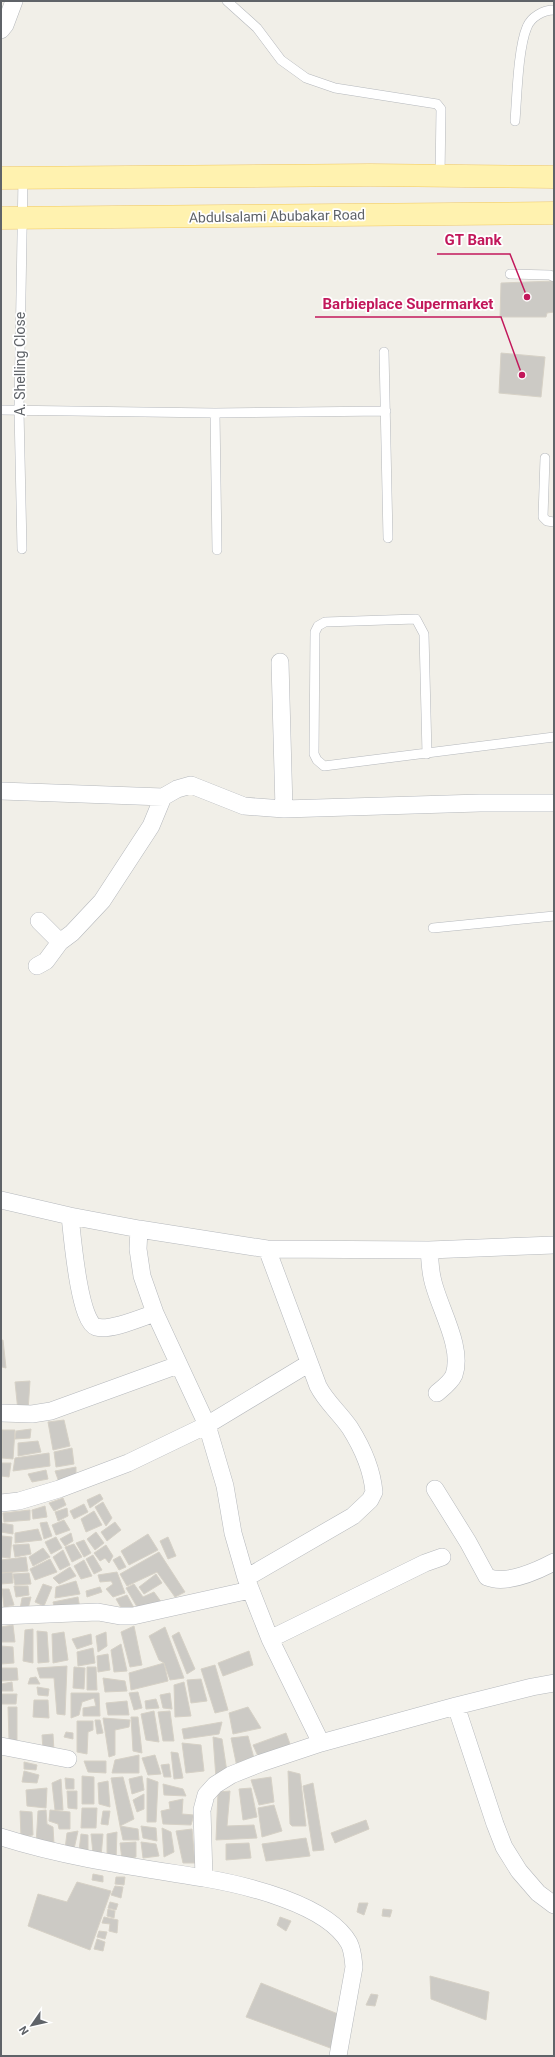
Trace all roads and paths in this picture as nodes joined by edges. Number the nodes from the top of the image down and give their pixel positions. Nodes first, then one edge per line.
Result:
1 (14, 1) edge
2 (227, 1) edge
3 (554, 10) edge
4 (1, 30) edge
5 (515, 121) dead end
6 (440, 176) junction
7 (554, 177) edge
8 (1, 178) edge
9 (23, 178) junction
10 (554, 213) edge
11 (11, 218) edge
12 (510, 274) dead end
13 (554, 276) edge
14 (384, 352) dead end
15 (1, 410) edge
16 (19, 410) junction
17 (386, 411) junction
18 (215, 413) junction
19 (545, 458) dead end
20 (554, 522) edge
21 (388, 538) dead end
22 (22, 550) dead end
23 (217, 550) dead end
24 (280, 662) dead end
25 (554, 737) edge
26 (427, 754) junction
27 (1, 790) edge
28 (163, 797) junction
29 (554, 803) edge
30 (284, 809) junction
31 (554, 916) edge
32 (39, 921) dead end
33 (433, 928) dead end
34 (60, 942) junction
35 (37, 966) dead end
36 (1, 1200) edge
37 (70, 1216) junction
38 (139, 1229) junction
39 (554, 1245) edge
40 (267, 1249) junction
41 (429, 1250) junction
42 (155, 1313) junction
43 (308, 1364) junction
44 (178, 1365) junction
45 (437, 1393) dead end
46 (1, 1413) edge
47 (207, 1425) junction
48 (435, 1490) dead end
49 (1, 1503) edge
50 (442, 1557) dead end
51 (554, 1562) edge
52 (248, 1584) junction
53 (1, 1616) edge
54 (270, 1639) junction
55 (554, 1683) edge
56 (456, 1706) junction
57 (321, 1743) junction
58 (1, 1746) edge
59 (68, 1759) dead end
60 (1, 1837) edge
61 (204, 1878) junction
62 (554, 1905) edge
63 (338, 2056) edge

1 - 4 street
2 - 6 lane
3 - 5 lane
6 - 7 main road
6 - 9 main road
8 - 9 main road
9 - 11 lane, A. Shelling Close
10 - 11 main road, Abdulsalami Abubakar Road
11 - 16 lane, A. Shelling Close
12 - 13 lane
14 - 17 lane
15 - 16 lane
16 - 18 lane
16 - 22 lane, A. Shelling Close
17 - 18 lane
17 - 21 lane
18 - 23 lane
19 - 20 lane
24 - 30 street
25 - 26 lane
26 - 26 lane
27 - 28 street
28 - 30 street
28 - 34 street
29 - 30 street
31 - 33 lane
32 - 34 street
34 - 35 street
36 - 37 street
37 - 38 street
37 - 42 street
38 - 40 street
38 - 42 street
39 - 41 street
40 - 41 street
40 - 43 street
41 - 45 street
42 - 44 street
43 - 47 street
43 - 52 street
44 - 46 street
44 - 47 street
47 - 49 street
47 - 52 street
48 - 51 street
50 - 54 street
52 - 53 street
52 - 54 street
54 - 57 street
55 - 56 street
56 - 57 street
56 - 62 street
57 - 61 street
58 - 59 street
60 - 61 street
61 - 63 street

